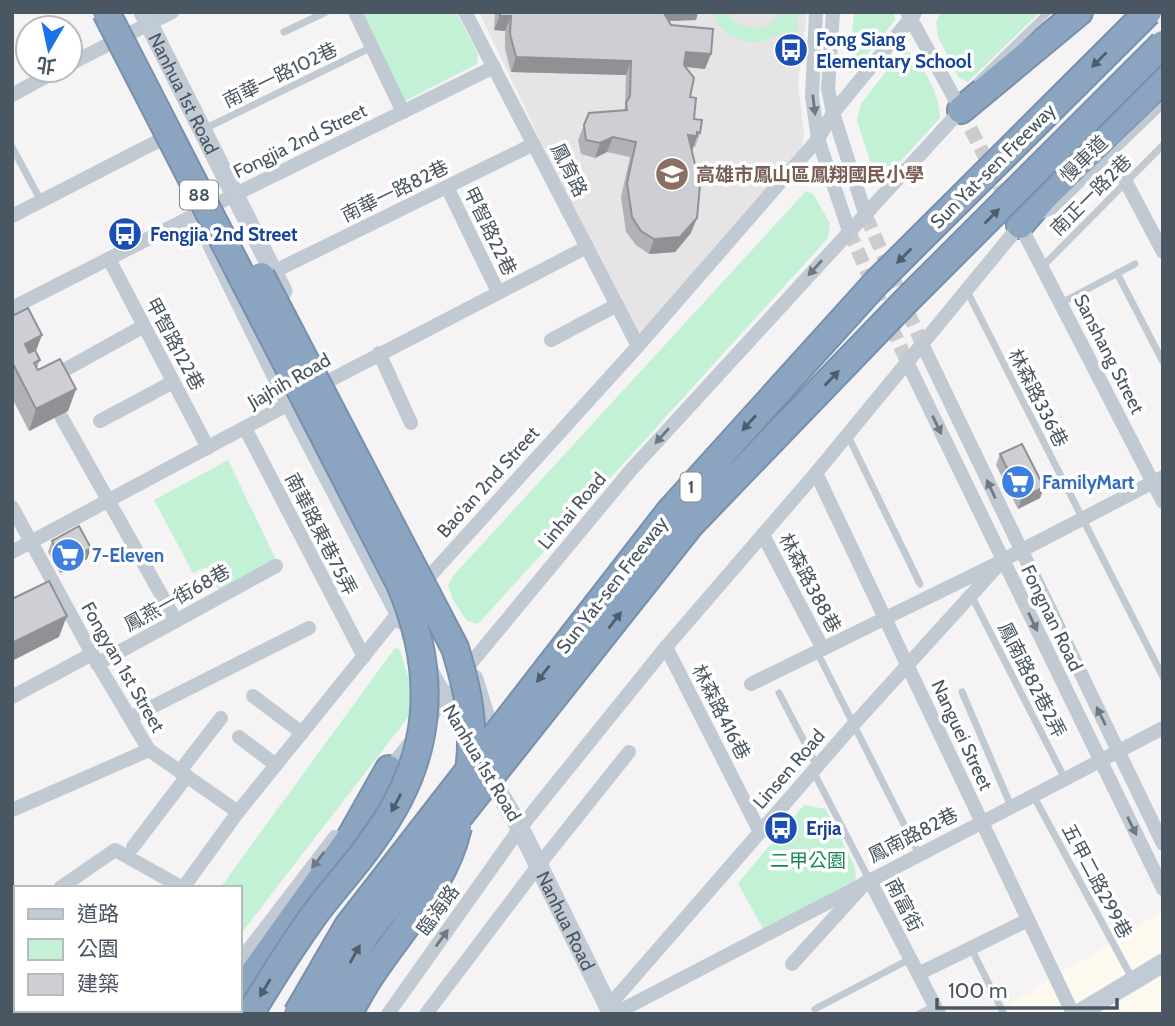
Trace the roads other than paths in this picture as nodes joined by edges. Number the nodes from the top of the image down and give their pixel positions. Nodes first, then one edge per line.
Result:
1 (96, 12) edge
2 (106, 12) edge
3 (172, 12) edge
4 (327, 12) edge
5 (355, 12) edge
6 (465, 12) edge
7 (816, 12) edge
8 (833, 12) edge
9 (1048, 12) edge
10 (1070, 12) edge
11 (1079, 12) edge
12 (1147, 12) edge
13 (911, 14) edge
14 (139, 16) edge
15 (284, 32) dead end
16 (111, 41) junction
17 (1163, 44) edge
18 (372, 47) junction
19 (84, 56) edge
20 (494, 67) junction
21 (1163, 80) edge
22 (974, 83) dead end
23 (32, 84) edge
24 (12, 95) edge
25 (961, 101) junction
26 (1163, 105) edge
27 (403, 112) junction
28 (833, 113) junction
29 (202, 131) junction
30 (818, 139) junction
31 (160, 140) junction
32 (534, 144) junction
33 (1163, 145) edge
34 (12, 147) edge
35 (1126, 183) junction
36 (447, 187) junction
37 (234, 195) junction
38 (41, 201) junction
39 (197, 214) junction
40 (12, 216) edge
41 (866, 216) junction
42 (1020, 225) junction
43 (849, 231) junction
44 (587, 247) junction
45 (1163, 252) edge
46 (108, 259) junction
47 (1135, 264) dead end
48 (1042, 267) junction
49 (273, 272) junction
50 (1117, 273) junction
51 (967, 291) junction
52 (498, 292) junction
53 (1061, 303) junction
54 (617, 305) junction
55 (12, 307) edge
56 (144, 326) junction
57 (551, 340) dead end
58 (638, 345) junction
59 (923, 346) junction
60 (379, 353) junction
61 (1163, 362) edge
62 (908, 364) junction
63 (309, 375) junction
64 (173, 382) junction
65 (38, 384) edge
66 (290, 404) junction
67 (62, 418) dead end
68 (100, 421) dead end
69 (411, 423) dead end
70 (245, 428) junction
71 (848, 436) junction
72 (208, 448) junction
73 (816, 474) junction
74 (1158, 480) edge
75 (108, 500) junction
76 (1163, 502) edge
77 (12, 507) edge
78 (1082, 519) junction
79 (763, 536) junction
80 (30, 542) junction
81 (1020, 551) junction
82 (12, 552) edge
83 (1003, 561) junction
84 (276, 566) dead end
85 (427, 578) junction
86 (920, 584) dead end
87 (971, 595) junction
88 (399, 612) junction
89 (885, 618) junction
90 (176, 621) junction
91 (309, 628) dead end
92 (666, 647) junction
93 (820, 650) junction
94 (364, 657) junction
95 (94, 659) junction
96 (470, 663) junction
97 (907, 665) junction
98 (1163, 677) edge
99 (751, 684) dead end
100 (962, 692) dead end
101 (779, 693) dead end
102 (253, 695) dead end
103 (12, 696) edge
104 (444, 700) junction
105 (130, 718) junction
106 (221, 718) dead end
107 (854, 724) junction
108 (1163, 727) edge
109 (302, 733) junction
110 (239, 737) dead end
111 (149, 750) junction
112 (1117, 751) junction
113 (629, 752) dead end
114 (1100, 760) junction
115 (276, 765) junction
116 (389, 769) junction
117 (815, 769) junction
118 (184, 774) junction
119 (1065, 779) junction
120 (1033, 795) junction
121 (1011, 806) junction
122 (12, 810) edge
123 (238, 812) junction
124 (982, 822) junction
125 (1158, 822) edge
126 (520, 828) junction
127 (760, 832) junction
128 (1163, 844) edge
129 (133, 847) dead end
130 (919, 853) junction
131 (538, 866) junction
132 (869, 879) junction
133 (63, 886) edge
134 (180, 886) edge
135 (184, 886) edge
136 (1163, 889) edge
137 (1028, 920) junction
138 (971, 948) junction
139 (242, 958) edge
140 (911, 959) junction
141 (1163, 963) edge
142 (792, 964) dead end
143 (918, 974) junction
144 (1133, 981) junction
145 (242, 989) edge
146 (815, 1009) dead end
147 (937, 1010) edge
148 (612, 1011) edge
149 (250, 1014) edge
150 (297, 1014) edge
151 (322, 1014) edge
152 (348, 1014) edge
153 (387, 1014) edge
154 (426, 1014) edge
155 (919, 1014) edge
156 (1004, 1014) edge
157 (1076, 1014) edge

1 - 16 main road, Nanhua 1st Road
2 - 63 highway, 88, bridge
3 - 14 street
4 - 15 lane
5 - 18 street
6 - 20 street, 鳳育路
7 -> 30 street
8 - 28 street
9 - 22 lane
10 - 25 lane
11 - 25 highway
12 -> 150 highway, Sun Yat-sen Freeway / 1, bridge
13 - 25 street
13 - 28 street, Bao'an 2nd Street
14 - 16 street
14 - 29 main road, Nanhua 1st Road
14 - 63 highway, 88, bridge
16 - 19 street
16 - 31 main road, Nanhua 1st Road
151 -> 17 highway, Sun Yat-sen Freeway / 1, bridge
18 - 27 street
18 - 29 lane, 南華一路102巷
20 - 27 street, Fongjia 2nd Street
20 - 32 street, 鳳育路
21 - 42 highway
23 - 24 street
25 - 41 street, Linhai Road
26 - 42 lane, 慢車道
27 - 37 street, Fongjia 2nd Street
28 - 30 street, Bao'an 2nd Street
28 - 41 street
29 - 37 main road, Nanhua 1st Road
30 - 43 street
30 - 58 street, Bao'an 2nd Street
31 - 38 street
31 - 39 main road, Nanhua 1st Road
32 - 36 street, 南華一路82巷
32 - 44 street, 鳳育路
33 - 35 lane, 南正一路2巷
34 - 38 lane
35 - 45 street
35 - 48 lane, 南正一路2巷
36 - 49 street, 南華一路82巷
36 - 52 street, 甲智路22巷
37 - 39 street, Fongjia 2nd Street
37 - 49 main road, Nanhua 1st Road
38 - 40 street
39 - 46 street, Fongjia 2nd Street
39 - 66 main road, Nanhua 1st Road
41 - 43 street, Linhai Road
42 - 48 street, Sanshang Street
42 - 51 street, 臨海路
43 -> 96 street, Linhai Road
44 - 52 street, Jiajhih Road
44 - 54 street, 鳳育路
46 - 55 street, Fongjia 2nd Street
46 - 56 street, 甲智路122巷
47 - 50 lane
48 - 53 street, Sanshang Street
49 - 63 main road, Nanhua 1st Road
50 - 53 lane
50 - 61 lane
51 - 59 street, 臨海路
51 - 78 lane, 林森路336巷
52 - 60 street, Jiajhih Road
53 - 74 street, Sanshang Street
54 - 57 street
54 - 58 street, 鳳育路
56 - 64 street, 甲智路122巷
56 - 65 street
58 - 85 street, Bao'an 2nd Street
59 - 62 street, 臨海路
81 -> 59 street, Fongnan Road
60 - 63 street, Jiajhih Road
60 - 69 street
62 - 71 street, 臨海路
62 -> 83 street, Fongnan Road
63 - 66 street, Jiajhih Road
63 - 85 main road, Nanhua 1st Road
63 -> 149 highway, bridge
63 - 152 highway, bridge
64 - 68 street
64 - 72 street, 甲智路122巷
66 - 70 street, Jiajhih Road
66 - 88 main road, Nanhua 1st Road
67 - 75 street
70 - 72 street, Jiajhih Road
70 - 94 street, 南華路東巷75弄
71 - 73 street, 臨海路
71 - 86 lane
72 - 75 street, Jiajhih Road
73 - 79 street, 臨海路
73 - 89 street, Nanguei Street
74 - 76 street, Sanshang Street
74 - 78 street
75 - 80 street, Jiajhih Road
75 - 90 street
77 - 80 street, Fongyan 1st Street
78 - 81 street
78 - 98 lane, 林森路336巷
79 - 92 street, 臨海路
79 - 93 street, 林森路388巷
80 - 82 street, Jiajhih Road
80 - 95 street, Fongyan 1st Street
81 - 83 street
112 -> 81 street, Fongnan Road
83 - 87 street, Linsen Road
83 - 89 street
83 -> 114 street, Fongnan Road
84 - 90 street, 鳳燕一街68巷
85 - 88 street, Bao'an 2nd Street
85 - 96 main road, Nanhua 1st Road
87 - 97 street, Linsen Road
87 - 119 lane, 鳳南路82巷2弄
88 - 94 street, Bao'an 2nd Street
88 - 104 main road, Nanhua 1st Road
89 - 93 street
89 - 97 street, Nanguei Street
90 - 95 street, 鳳燕一街68巷
91 - 105 street
92 - 126 street, 臨海路
92 - 127 street, 林森路416巷
93 - 99 street
93 - 107 lane, 林森路388巷
94 - 109 street, Bao'an 2nd Street
95 - 103 street, 鳳燕一街68巷
95 - 105 street, Fongyan 1st Street
96 - 104 street, Linhai Road
96 - 126 main road, Nanhua 1st Road
97 - 107 street, Linsen Road
97 - 124 street, Nanguei Street
100 - 121 lane
101 - 117 lane
102 - 109 street
104 - 116 street, Linhai Road
104 - 126 main road, Nanhua 1st Road
105 - 111 street, Fongyan 1st Street
106 - 118 street
107 - 117 street, Linsen Road
107 - 130 lane, 林森路388巷
108 - 112 street, 鳳南路82巷
109 - 115 street, Bao'an 2nd Street
110 - 115 street
111 - 118 street, Fongyan 1st Street
111 - 122 street
112 - 114 street, 鳳南路82巷
112 - 125 street, Fongnan Road
113 - 131 street
114 - 119 street, 鳳南路82巷
114 -> 136 street, Fongnan Road
115 - 123 street, Bao'an 2nd Street
116 -> 139 street, Linhai Road
116 - 145 highway
117 - 127 street, Linsen Road
117 - 132 lane
118 - 123 street, Fongyan 1st Street
118 - 129 street
119 - 120 street, 鳳南路82巷
120 - 121 street, 鳳南路82巷
120 - 144 lane, 五甲二路299巷
121 - 124 street, 鳳南路82巷
123 - 135 street, Bao'an 2nd Street
124 - 130 street, 鳳南路82巷
124 - 137 street, Nanguei Street
125 - 128 street, Fongnan Road
126 - 131 main road, Nanhua Road
153 -> 126 street, 臨海路
127 - 148 street, Linsen Road
130 - 132 street, 鳳南路82巷
131 - 148 main road, Nanhua Road
131 - 154 street
132 - 140 street, 南富街
132 - 142 street, 南富街
132 - 148 street, 鳳南路82巷
133 - 134 street
137 - 138 street
137 - 157 street, Nanguei Street
138 - 143 street
138 - 156 lane
140 - 143 street, 南富街
140 - 146 lane
141 - 144 main road
143 - 147 street, 南富街
144 - 157 main road
147 - 155 lane

